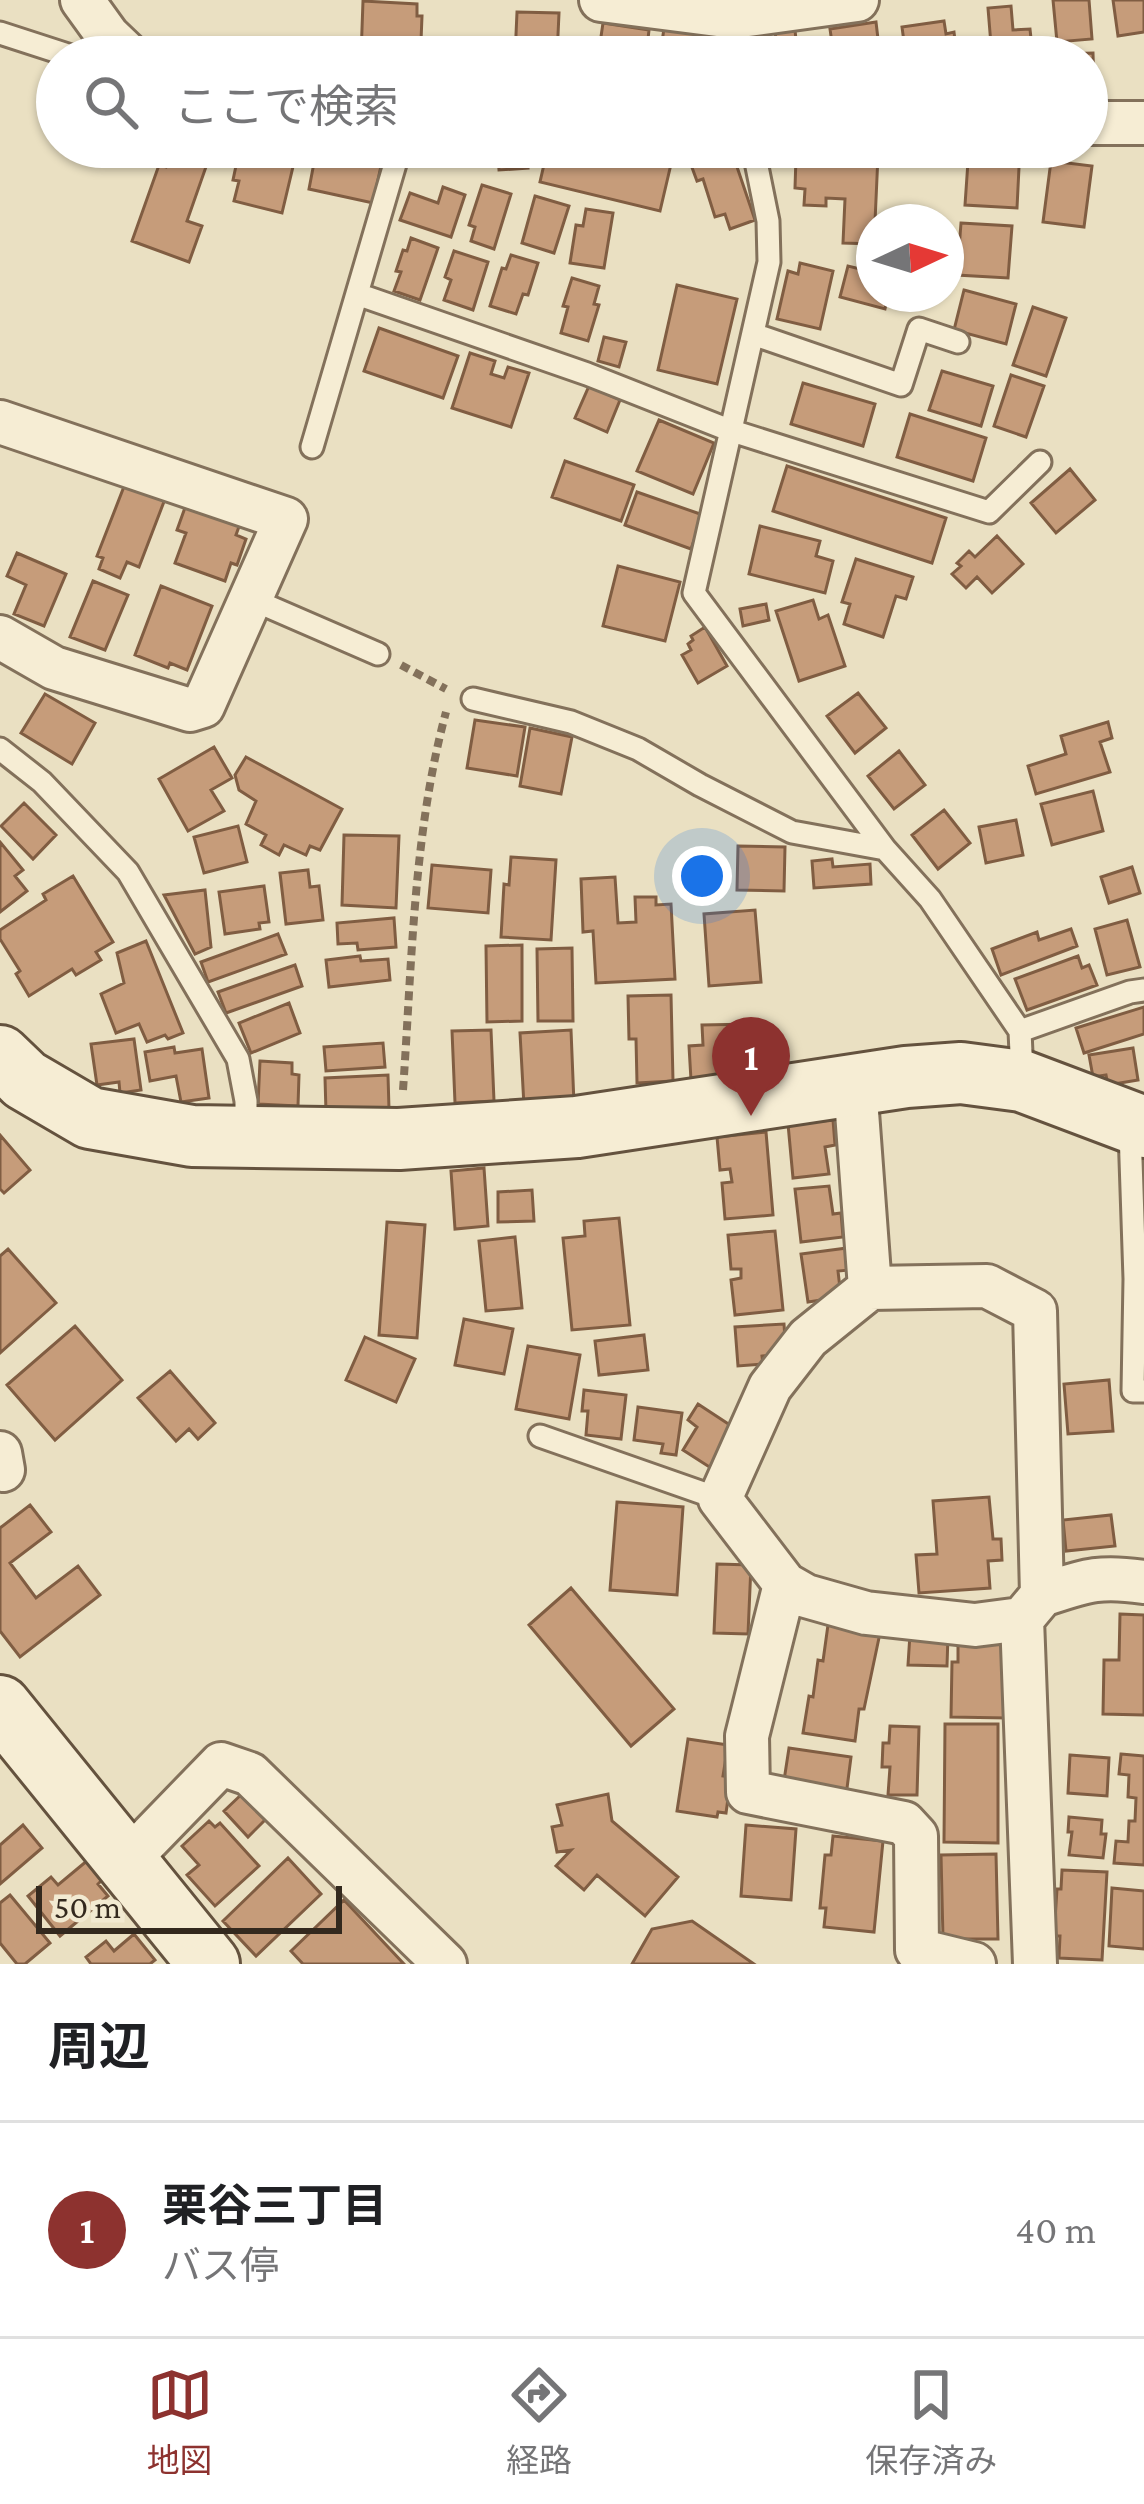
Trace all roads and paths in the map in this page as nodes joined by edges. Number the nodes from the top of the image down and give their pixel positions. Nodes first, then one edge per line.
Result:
1 (82, 0) edge
2 (601, 0) edge
3 (842, 1) edge
4 (0, 33) edge
5 (109, 36) edge
6 (732, 36) edge
7 (739, 36) edge
8 (36, 45) edge
9 (1108, 123) edge
10 (1144, 123) edge
11 (394, 168) edge
12 (757, 168) edge
13 (357, 294) junction
14 (753, 334) junction
15 (958, 342) dead end
16 (0, 422) edge
17 (729, 430) junction
18 (312, 447) dead end
19 (1040, 462) dead end
20 (251, 599) junction
21 (0, 637) edge
22 (378, 654) joint
23 (473, 699) dead end
24 (0, 749) edge
25 (885, 849) junction
26 (1144, 990) edge
27 (0, 1056) edge
28 (1021, 1056) junction
29 (855, 1084) junction
30 (1137, 1125) edge
31 (246, 1137) junction
32 (400, 1139) junction
33 (1139, 1279) edge
34 (870, 1288) junction
35 (1144, 1391) edge
36 (541, 1436) dead end
37 (720, 1498) junction
38 (1144, 1582) edge
39 (785, 1584) junction
40 (1032, 1607) junction
41 (0, 1706) edge
42 (126, 1862) junction
43 (208, 1964) edge
44 (445, 1964) edge
45 (974, 1964) edge
46 (1034, 1964) edge

1 - 5 street
2 - 6 street
3 - 7 street
4 - 8 lane
9 - 10 street
11 - 13 lane
12 - 14 lane
13 - 17 lane
13 - 18 lane
14 - 15 lane
14 - 17 lane
16 - 20 street
17 - 19 lane
17 - 25 lane
20 - 21 street
20 - 22 lane
22 - 32 path
23 - 25 lane
24 - 31 lane
25 - 28 lane
26 - 28 lane
27 - 31 street
28 - 29 street
28 - 30 street
29 - 32 street
29 - 34 street
30 - 33 lane
31 - 32 street
33 - 35 lane
34 - 37 street
34 - 40 street
36 - 37 lane
37 - 39 street
38 - 40 street
39 - 40 street
39 - 45 street
40 - 46 street
41 - 42 street
42 - 43 street
42 - 44 street

